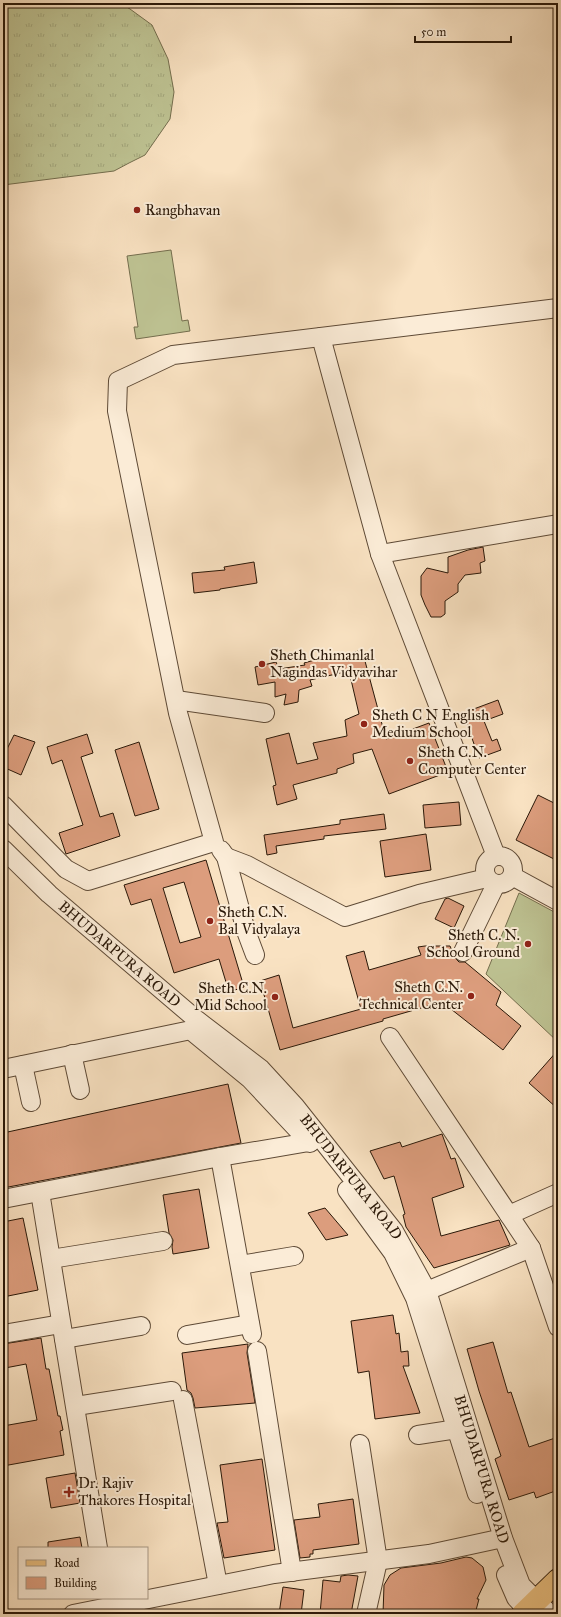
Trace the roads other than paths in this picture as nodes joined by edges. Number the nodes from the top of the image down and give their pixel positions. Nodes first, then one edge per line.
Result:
1 (558, 308) edge
2 (321, 337) junction
3 (558, 524) edge
4 (380, 554) junction
5 (176, 700) junction
6 (265, 714) dead end
7 (3, 805) edge
8 (214, 842) junction
9 (3, 849) edge
10 (226, 856) junction
11 (496, 856) junction
12 (3, 864) edge
13 (512, 876) junction
14 (492, 881) junction
15 (558, 901) edge
16 (103, 947) junction
17 (463, 952) dead end
18 (255, 955) dead end
19 (196, 1026) junction
20 (390, 1038) dead end
21 (72, 1054) junction
22 (23, 1065) junction
23 (3, 1069) edge
24 (80, 1090) dead end
25 (31, 1102) dead end
26 (315, 1140) junction
27 (220, 1157) junction
28 (40, 1192) junction
29 (558, 1193) edge
30 (3, 1199) edge
31 (509, 1216) junction
32 (163, 1241) dead end
33 (531, 1248) junction
34 (294, 1256) dead end
35 (51, 1259) junction
36 (240, 1265) junction
37 (421, 1293) junction
38 (141, 1326) dead end
39 (558, 1327) edge
40 (63, 1332) junction
41 (3, 1334) edge
42 (187, 1335) dead end
43 (257, 1352) dead end
44 (76, 1406) junction
45 (457, 1429) junction
46 (418, 1435) dead end
47 (360, 1444) dead end
48 (498, 1539) junction
49 (98, 1547) edge
50 (378, 1561) junction
51 (292, 1572) junction
52 (558, 1580) edge
53 (218, 1585) junction
54 (148, 1596) edge
55 (132, 1599) edge
56 (107, 1603) edge
57 (537, 1609) edge
58 (73, 1614) edge
59 (366, 1614) edge

1 - 2 street
2 - 4 street
2 - 5 street
3 - 4 street
4 - 11 street
5 - 6 street
5 - 8 street
7 - 8 street
8 - 10 street
9 - 16 street, BHUDARPURA ROAD
10 - 14 street
10 - 18 street
11 - 13 street
11 - 14 street
12 - 16 street, BHUDARPURA ROAD
13 - 14 street
13 - 15 street
14 - 17 street
16 - 19 street, BHUDARPURA ROAD
19 - 21 street
19 - 26 street, BHUDARPURA ROAD
20 - 31 street
21 - 22 street
21 - 24 street
22 - 23 street
22 - 25 street
26 - 27 street
26 - 37 street, BHUDARPURA ROAD
27 - 28 street
27 - 36 street
28 - 30 street
28 - 35 street
29 - 31 street
31 - 33 street
32 - 35 street
33 - 37 street
33 - 39 street
34 - 36 street
35 - 40 street
36 - 42 street
37 - 45 street, BHUDARPURA ROAD
37 - 48 street, BHUDARPURA ROAD
38 - 40 street
40 - 41 street
40 - 44 street
43 - 51 street
44 - 49 street
44 - 53 street
45 - 46 street
45 - 48 street, BHUDARPURA ROAD
47 - 50 street
48 - 50 street
48 - 57 street, BHUDARPURA ROAD
50 - 51 street
50 - 59 street
51 - 53 street
52 - 57 main road
53 - 54 street
55 - 56 street
56 - 58 street

